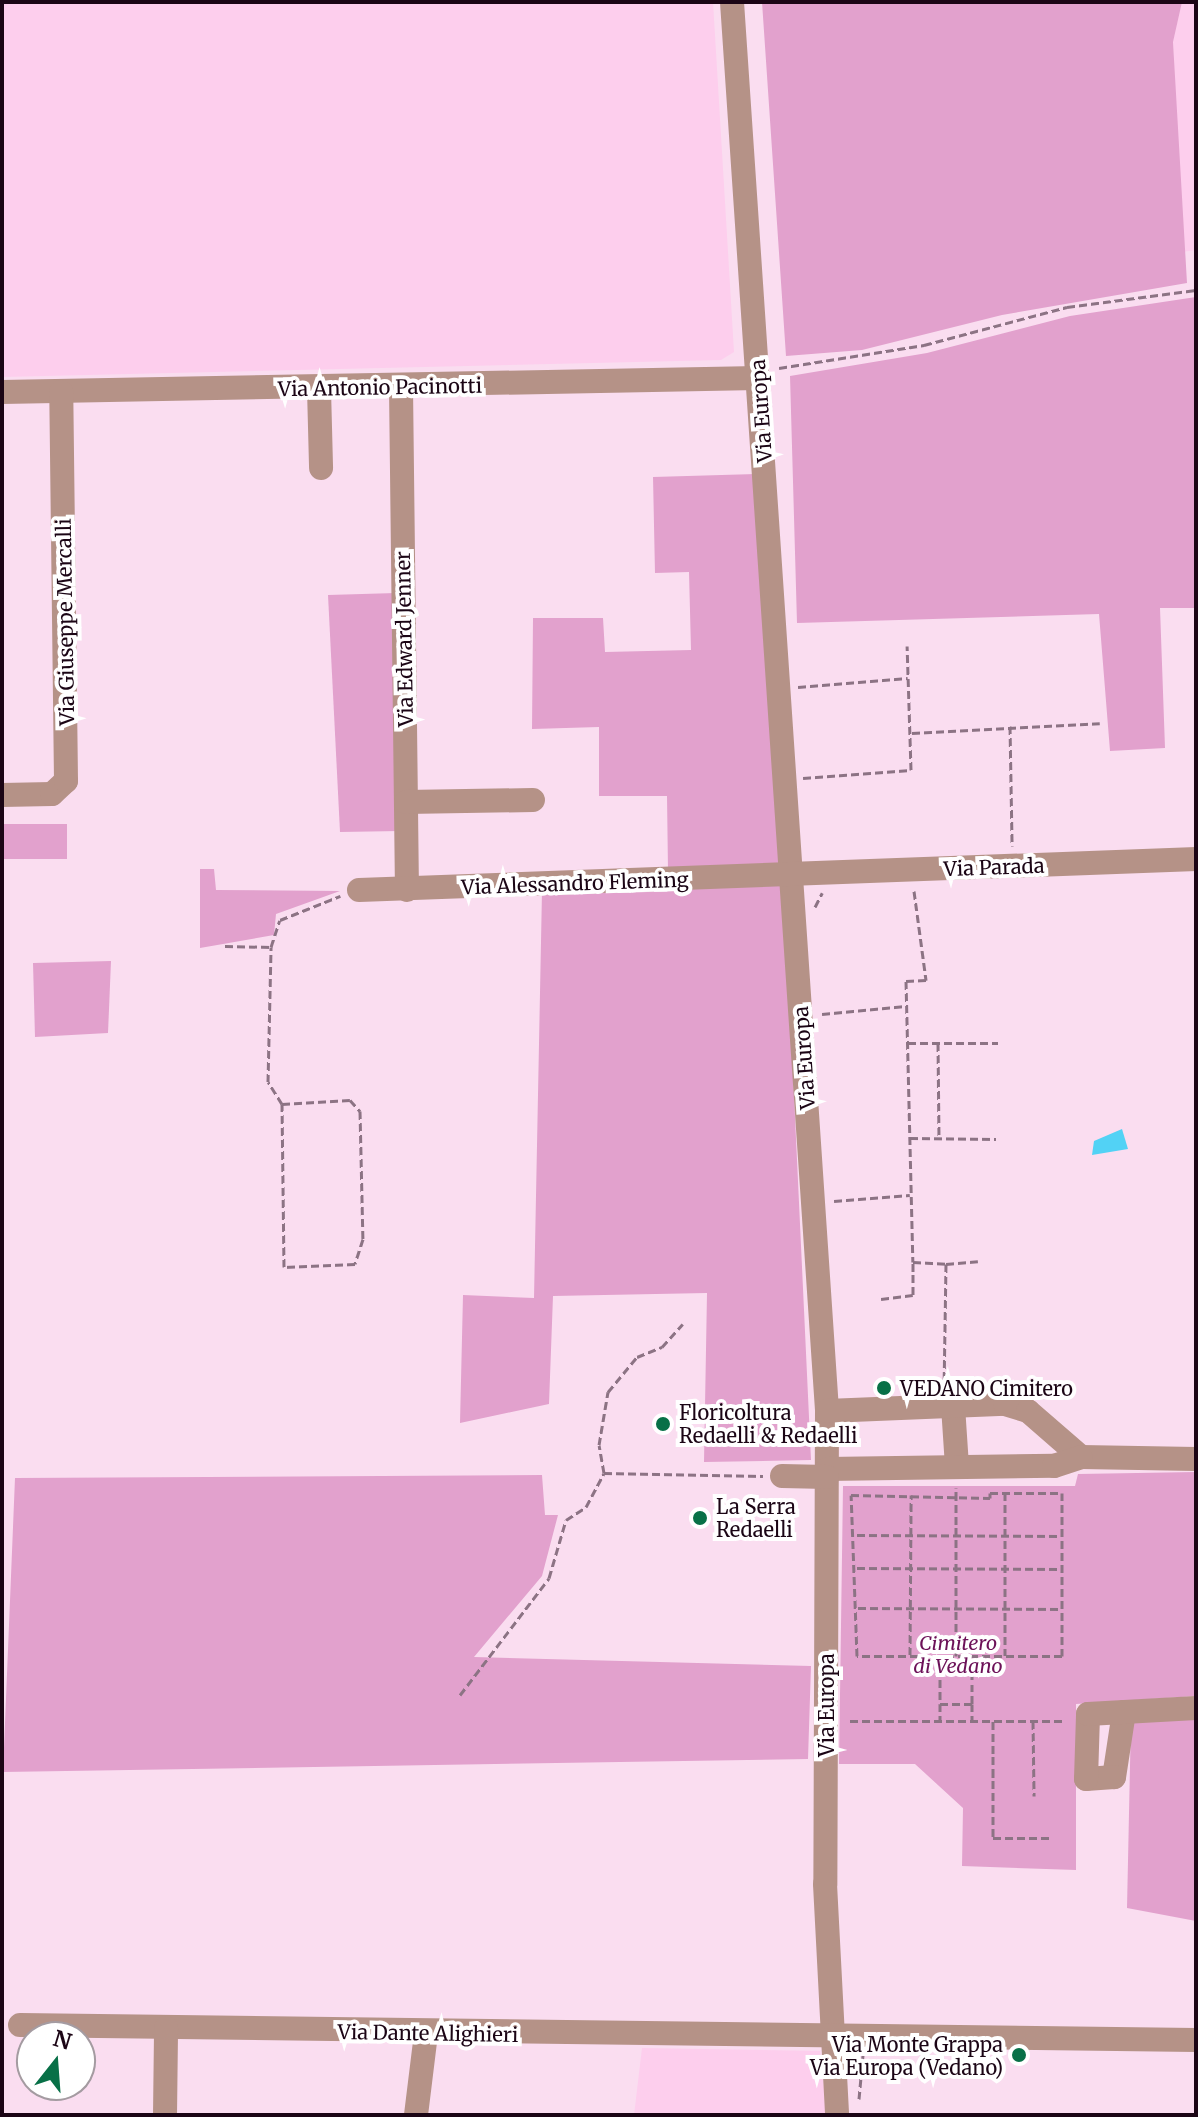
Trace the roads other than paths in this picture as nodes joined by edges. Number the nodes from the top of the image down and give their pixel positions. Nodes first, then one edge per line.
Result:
1 (732, 2) edge
2 (769, 373) junction
3 (401, 387) junction
4 (319, 389) junction
5 (2, 392) edge
6 (61, 392) junction
7 (321, 468) dead end
8 (2, 795) edge
9 (533, 800) dead end
10 (406, 802) junction
11 (1196, 859) edge
12 (791, 874) junction
13 (359, 890) road end
14 (407, 890) junction
15 (948, 1406) junction
16 (827, 1411) junction
17 (1081, 1457) junction
18 (1196, 1459) edge
19 (957, 1466) junction
20 (827, 1473) junction
21 (782, 1476) road end
22 (1196, 1708) edge
23 (1124, 1712) dead end
24 (96, 2027) edge
25 (166, 2028) junction
26 (426, 2034) junction
27 (835, 2035) junction
28 (1196, 2040) edge
29 (165, 2115) edge
30 (416, 2115) edge
31 (837, 2115) edge

1 - 2 street, Via Europa
2 - 3 street, Via Antonio Pacinotti
2 - 12 street, Via Europa
3 - 4 street, Via Antonio Pacinotti
3 - 10 street, Via Edward Jenner
4 - 6 street, Via Antonio Pacinotti
4 - 7 street
5 - 6 street, Via Antonio Pacinotti
6 - 8 street, Via Giuseppe Mercalli
9 - 10 street
10 - 14 street, Via Edward Jenner
11 - 12 street, Via Parada
12 - 14 street, Via Alessandro Fleming
12 - 16 street, Via Europa
13 - 14 street, Via Alessandro Fleming
15 - 16 street
15 - 17 street
15 - 19 street
16 - 20 street, Via Europa
17 - 18 street
17 - 19 street
19 - 20 street
20 - 21 street
20 - 27 street, Via Europa
22 - 23 street
24 - 25 street, Via Dante Alighieri
25 - 26 street, Via Dante Alighieri
25 - 29 street
26 - 27 street, Via Dante Alighieri
26 - 30 street
27 - 28 street, Via Dante Alighieri
27 - 31 street, Via Europa

